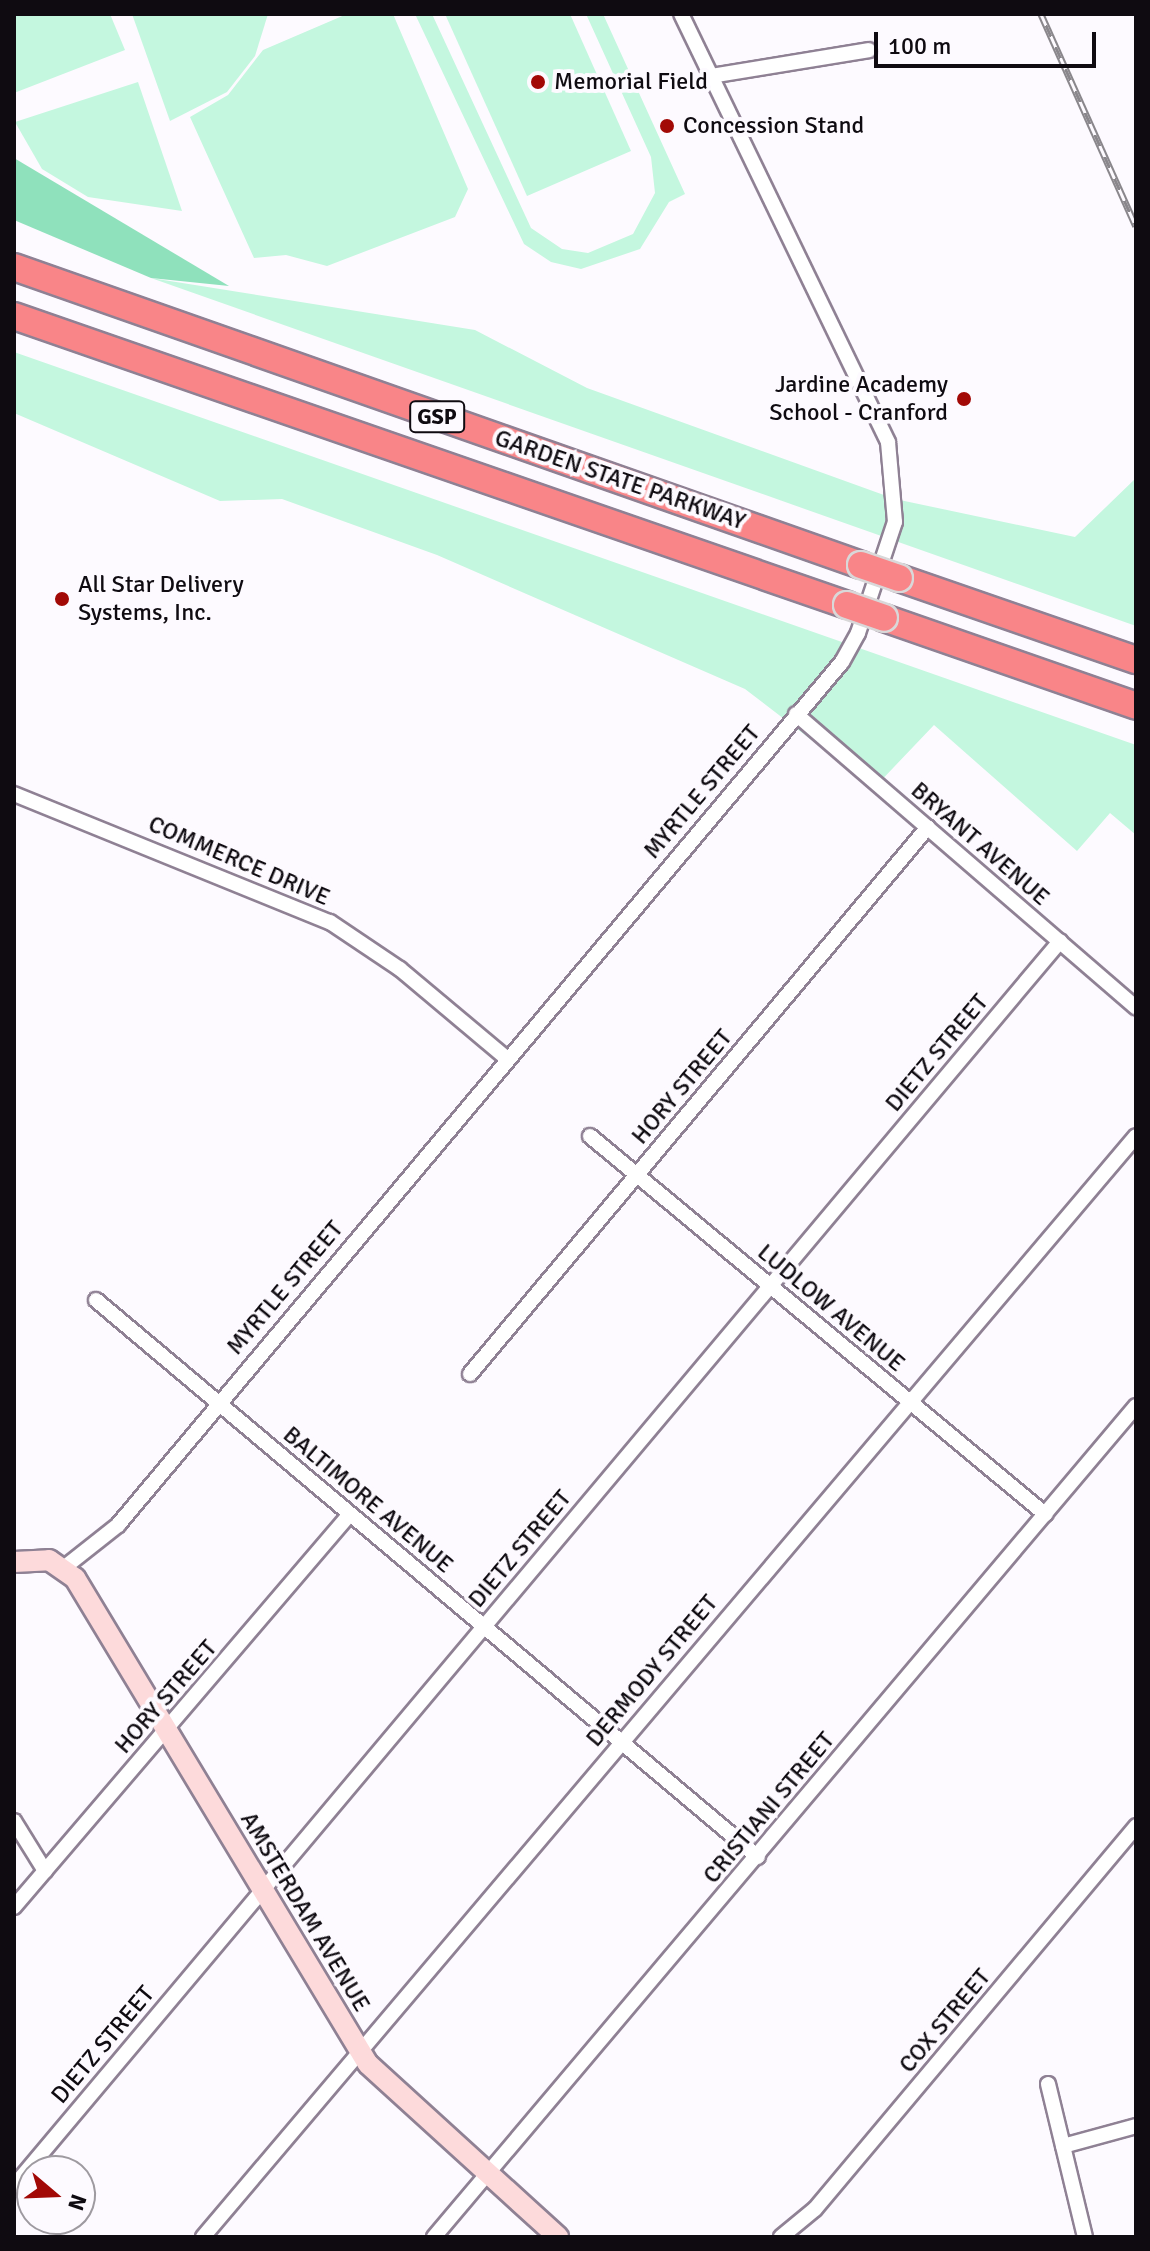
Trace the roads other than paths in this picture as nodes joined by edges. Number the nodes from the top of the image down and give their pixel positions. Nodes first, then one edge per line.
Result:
1 (681, 14) edge
2 (869, 50) dead end
3 (711, 76) junction
4 (14, 267) edge
5 (14, 316) edge
6 (1136, 660) edge
7 (1136, 706) edge
8 (796, 714) junction
9 (14, 794) edge
10 (928, 827) junction
11 (1060, 941) junction
12 (1136, 1007) edge
13 (506, 1058) junction
14 (590, 1136) dead end
15 (1136, 1136) edge
16 (637, 1175) junction
17 (770, 1286) junction
18 (96, 1300) dead end
19 (470, 1374) dead end
20 (909, 1402) junction
21 (218, 1403) junction
22 (1136, 1406) edge
23 (350, 1514) junction
24 (1045, 1514) junction
25 (14, 1562) edge
26 (65, 1567) junction
27 (484, 1626) junction
28 (167, 1731) junction
29 (620, 1742) junction
30 (14, 1821) edge
31 (1136, 1826) edge
32 (758, 1857) junction
33 (45, 1871) junction
34 (260, 1893) junction
35 (14, 1907) edge
36 (359, 2049) junction
37 (1048, 2084) dead end
38 (1136, 2126) edge
39 (1063, 2146) junction
40 (487, 2175) junction
41 (14, 2186) edge
42 (203, 2237) edge
43 (434, 2237) edge
44 (558, 2237) edge
45 (781, 2237) edge
46 (1085, 2237) edge

1 - 3 street, MYRTLE STREET
2 - 3 street
3 - 8 street, MYRTLE STREET
4 - 6 highway, GARDEN STATE PARKWAY / GSP, bridge
5 - 7 highway, GARDEN STATE PARKWAY / GSP, bridge
8 - 10 street, BRYANT AVENUE
8 - 13 street, MYRTLE STREET
9 - 13 street, COMMERCE DRIVE
10 - 11 street, BRYANT AVENUE
10 - 16 street, HORY STREET
11 - 12 street, BRYANT AVENUE
11 - 17 street, DIETZ STREET
13 - 21 street, MYRTLE STREET
14 - 16 street, LUDLOW AVENUE
15 - 20 street, DERMODY STREET
16 - 17 street, LUDLOW AVENUE
16 - 19 street, HORY STREET
17 - 20 street, LUDLOW AVENUE
17 - 27 street, DIETZ STREET
18 - 21 street, BALTIMORE AVENUE
20 - 24 street, LUDLOW AVENUE
20 - 29 street, DERMODY STREET
21 - 23 street, BALTIMORE AVENUE
21 - 26 street, MYRTLE STREET
22 - 24 street, CRISTIANI STREET
23 - 27 street, BALTIMORE AVENUE
23 - 28 street, HORY STREET
24 - 32 street, CRISTIANI STREET
25 - 26 main road
26 - 28 main road, AMSTERDAM AVENUE
27 - 29 street, BALTIMORE AVENUE
27 - 34 street, DIETZ STREET
28 - 33 street, HORY STREET
28 - 34 main road, AMSTERDAM AVENUE
29 - 32 street, BALTIMORE AVENUE
29 - 36 street, DERMODY STREET
30 - 33 street
31 - 45 street, COX STREET
32 - 40 street, CRISTIANI STREET
33 - 35 street, HORY STREET
34 - 36 main road, AMSTERDAM AVENUE
34 - 41 street, DIETZ STREET
36 - 40 main road, AMSTERDAM AVENUE
36 - 42 street, DERMODY STREET
37 - 39 street
38 - 39 street
39 - 46 street
40 - 43 street, CRISTIANI STREET
40 - 44 main road, AMSTERDAM AVENUE

